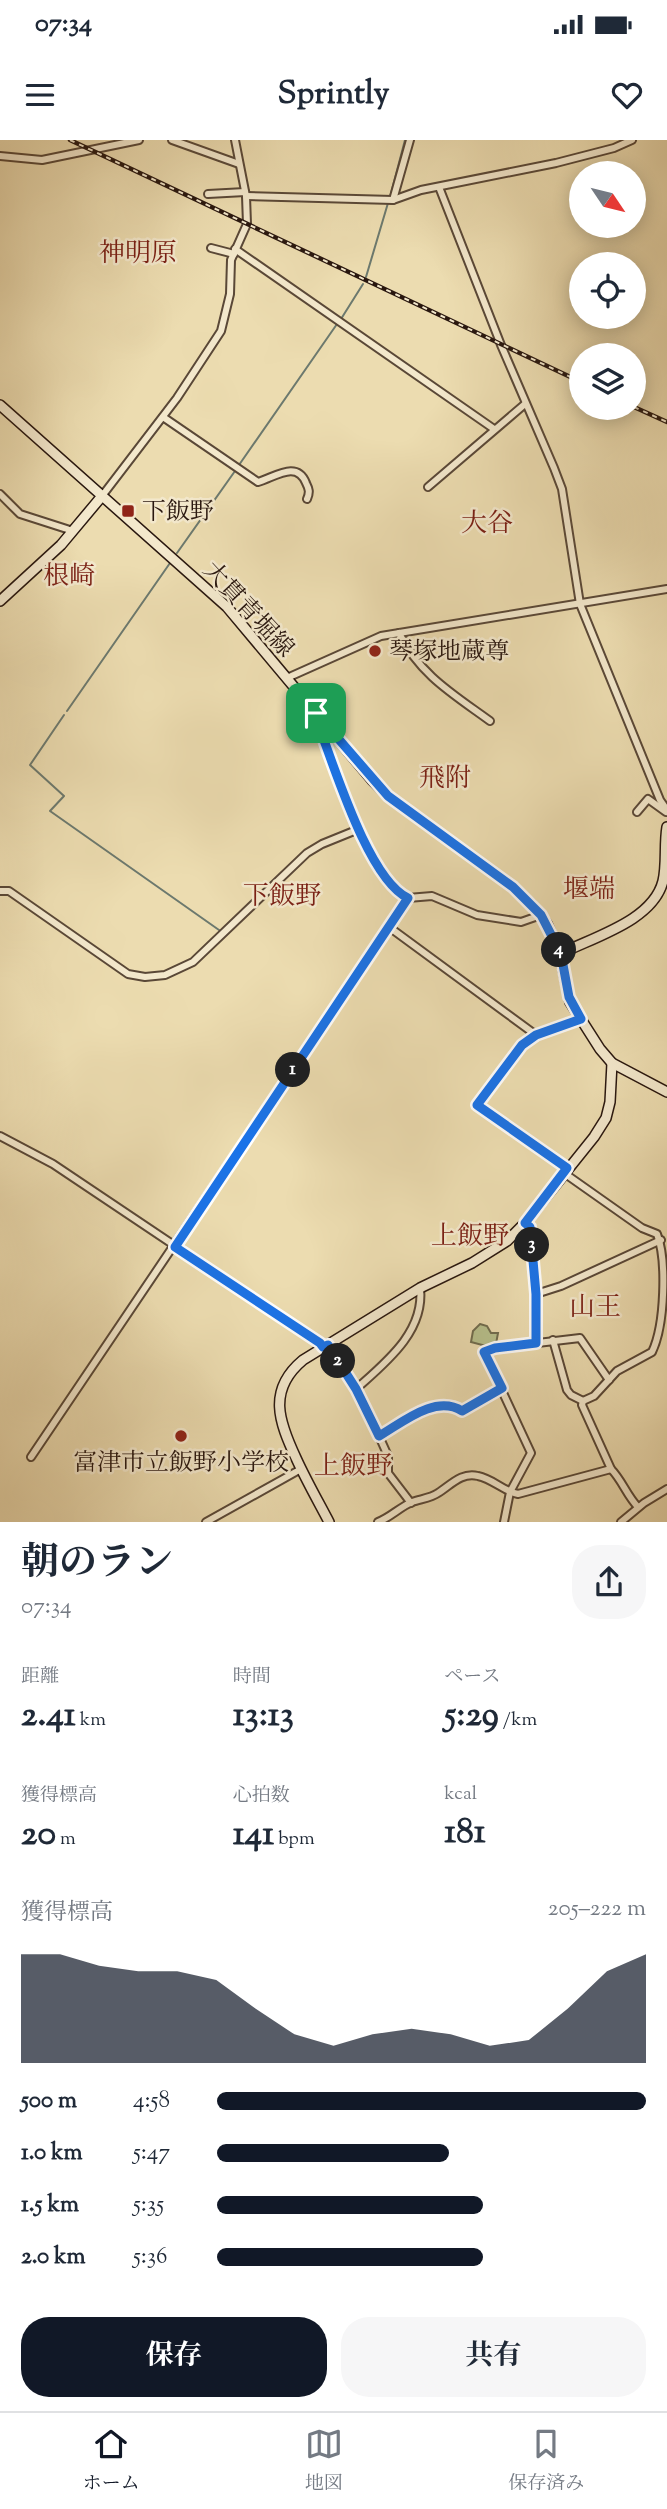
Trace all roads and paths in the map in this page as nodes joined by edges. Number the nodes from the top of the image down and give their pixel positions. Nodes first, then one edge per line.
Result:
1 (139, 140) edge
2 (172, 140) edge
3 (235, 140) edge
4 (410, 140) edge
5 (632, 140) edge
6 (0, 156) edge
7 (239, 164) junction
8 (439, 187) junction
9 (208, 194) dead end
10 (245, 194) junction
11 (393, 200) junction
12 (211, 248) dead end
13 (234, 251) junction
14 (525, 404) junction
15 (0, 405) edge
16 (163, 417) junction
17 (494, 429) junction
18 (428, 488) dead end
19 (0, 494) edge
20 (102, 495) junction
21 (307, 499) dead end
22 (73, 531) junction
23 (667, 589) edge
24 (0, 601) edge
25 (580, 604) junction
26 (399, 633) junction
27 (287, 678) junction
28 (316, 713) junction
29 (490, 721) dead end
30 (637, 812) dead end
31 (667, 812) edge
32 (667, 827) edge
33 (359, 829) junction
34 (666, 863) edge
35 (0, 891) edge
36 (408, 898) junction
37 (541, 915) junction
38 (389, 927) junction
39 (561, 954) junction
40 (581, 1019) junction
41 (536, 1035) junction
42 (612, 1063) junction
43 (667, 1092) edge
44 (0, 1136) edge
45 (565, 1170) junction
46 (525, 1223) junction
47 (661, 1240) junction
48 (175, 1247) junction
49 (666, 1252) edge
50 (420, 1288) junction
51 (536, 1294) junction
52 (553, 1340) junction
53 (536, 1343) junction
54 (325, 1346) junction
55 (609, 1380) junction
56 (502, 1388) junction
57 (356, 1389) junction
58 (583, 1401) junction
59 (379, 1436) junction
60 (31, 1457) dead end
61 (301, 1469) junction
62 (611, 1469) junction
63 (667, 1489) edge
64 (510, 1492) junction
65 (411, 1503) junction
66 (638, 1507) junction
67 (206, 1522) edge
68 (329, 1522) edge
69 (378, 1522) edge
70 (504, 1522) edge
71 (621, 1522) edge

1 - 6 street
2 - 7 street
3 - 7 street
4 - 11 street
5 - 8 street
7 - 10 street
8 - 11 street
8 - 14 street
9 - 10 street
10 - 11 street
10 - 13 street
12 - 13 street
13 - 16 street
13 - 17 street
14 - 17 street
14 - 25 street
15 - 20 main road, 大貫青堀線
16 - 20 street
16 - 21 street
17 - 18 street
19 - 22 street
20 - 22 main road
20 - 27 main road, 大貫青堀線
22 - 24 main road
23 - 25 street
25 - 26 street
25 - 31 street
26 - 27 street
26 - 29 street
27 - 28 main road, 大貫青堀線
28 - 33 street
28 - 37 main road, 大貫青堀線
30 - 31 street
32 - 34 main road
33 - 35 street
33 - 36 street
34 - 39 main road
36 - 37 street
36 - 38 street
37 - 39 main road, 大貫青堀線
38 - 41 street
38 - 48 street
39 - 40 main road, 大貫青堀線
40 - 41 street
40 - 42 main road, 大貫青堀線
41 - 45 street
42 - 43 main road, 大貫青堀線
42 - 45 main road
44 - 48 street
45 - 46 main road
45 - 47 street
46 - 50 main road
46 - 51 street
47 - 49 street
47 - 51 street
48 - 54 street
48 - 60 street
49 - 55 street
50 - 54 main road
50 - 57 street
51 - 53 street
52 - 53 street
52 - 55 street
52 - 58 street
53 - 56 street
54 - 57 street
54 - 61 main road
55 - 58 street
56 - 59 street
56 - 64 street
57 - 59 street
58 - 62 street
59 - 65 street
61 - 67 street
61 - 68 main road
62 - 64 street
62 - 66 street
63 - 66 street
64 - 65 street
64 - 70 street
65 - 69 street
66 - 71 street

